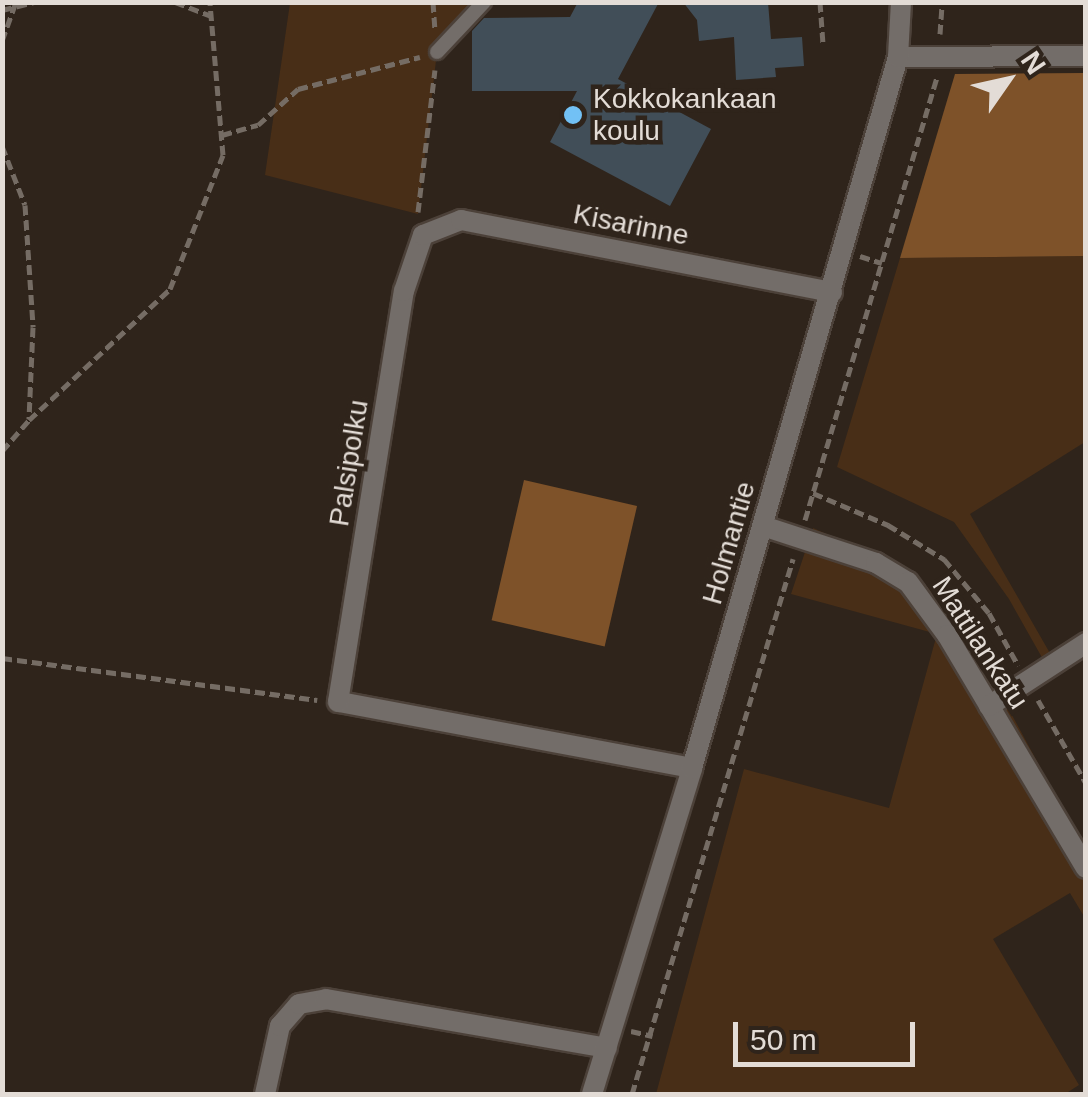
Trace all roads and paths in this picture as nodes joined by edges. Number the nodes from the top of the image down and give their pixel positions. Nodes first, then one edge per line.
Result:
1 (35, 2) edge
2 (174, 2) edge
3 (210, 2) edge
4 (484, 2) edge
5 (820, 2) edge
6 (901, 2) edge
7 (15, 5) edge
8 (2, 10) edge
9 (212, 16) junction
10 (2, 41) edge
11 (823, 44) dead end
12 (437, 52) junction
13 (898, 56) junction
14 (1086, 56) edge
15 (222, 135) junction
16 (2, 146) edge
17 (423, 235) junction
18 (832, 292) junction
19 (28, 420) junction
20 (2, 451) edge
21 (812, 493) dead end
22 (763, 526) junction
23 (1086, 643) edge
24 (2, 658) edge
25 (1028, 681) junction
26 (338, 702) junction
27 (989, 706) junction
28 (692, 768) junction
29 (1086, 783) edge
30 (1086, 868) edge
31 (607, 1048) junction
32 (265, 1094) edge
33 (592, 1094) edge

1 - 7 path
2 - 9 path
3 - 9 path
4 - 12 lane
5 - 11 path
6 - 13 street, Holmantie
7 - 8 path
7 - 10 path
9 - 15 path
12 - 15 path
12 - 17 path
13 - 14 street
13 - 18 street, Holmantie
15 - 19 path
16 - 19 path
17 - 18 street, Kisarinne
17 - 26 street, Palsipolku
18 - 22 street, Holmantie
19 - 20 path
21 - 25 path
22 - 27 street, Mattilankatu
22 - 28 street, Holmantie
23 - 25 street
24 - 26 path
25 - 27 street
25 - 29 path
26 - 28 street
27 - 30 street, Mattilankatu
28 - 31 street, Holmantie
31 - 32 street
31 - 33 street, Holmantie

